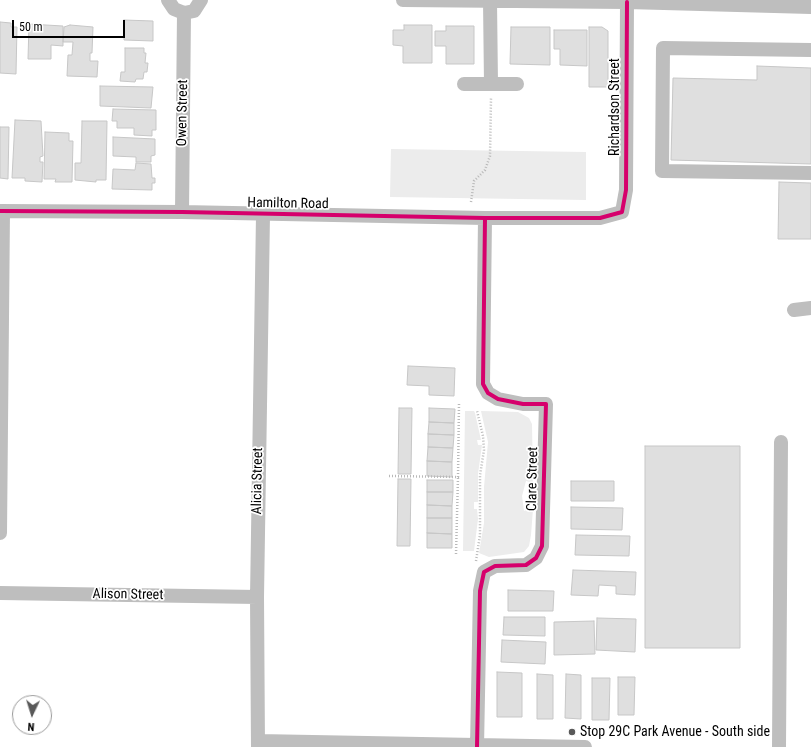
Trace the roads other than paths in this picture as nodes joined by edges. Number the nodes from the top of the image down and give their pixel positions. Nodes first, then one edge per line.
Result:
1 (168, 0) edge
2 (201, 0) edge
3 (403, 0) edge
4 (490, 1) junction
5 (591, 1) edge
6 (627, 2) junction
7 (811, 7) edge
8 (184, 13) junction
9 (811, 50) edge
10 (464, 84) dead end
11 (491, 84) junction
12 (517, 84) dead end
13 (811, 173) edge
14 (2, 211) edge
15 (182, 212) junction
16 (622, 212) joint
17 (263, 215) junction
18 (485, 218) junction
19 (811, 308) edge
20 (794, 310) dead end
21 (781, 442) dead end
22 (0, 533) edge
23 (0, 593) edge
24 (256, 597) junction
25 (258, 744) edge
26 (477, 747) edge
27 (585, 747) edge
28 (779, 747) edge

1 - 8 street
2 - 8 street
3 - 4 street
4 - 5 street
4 - 11 street
5 - 6 street
6 - 7 street
6 - 16 street, Richardson Street
8 - 15 street, Owen Street
9 - 13 street
10 - 11 street
11 - 12 street
14 - 15 street, Hamilton Road
14 - 22 street
15 - 17 street, Hamilton Road
16 - 18 street, Hamilton Road
17 - 18 street, Hamilton Road
17 - 24 street, Alicia Street
18 - 26 street, Clare Street
19 - 20 street
21 - 28 street
23 - 24 street, Alison Street
24 - 25 street, Alicia Street
25 - 26 street
26 - 27 street

